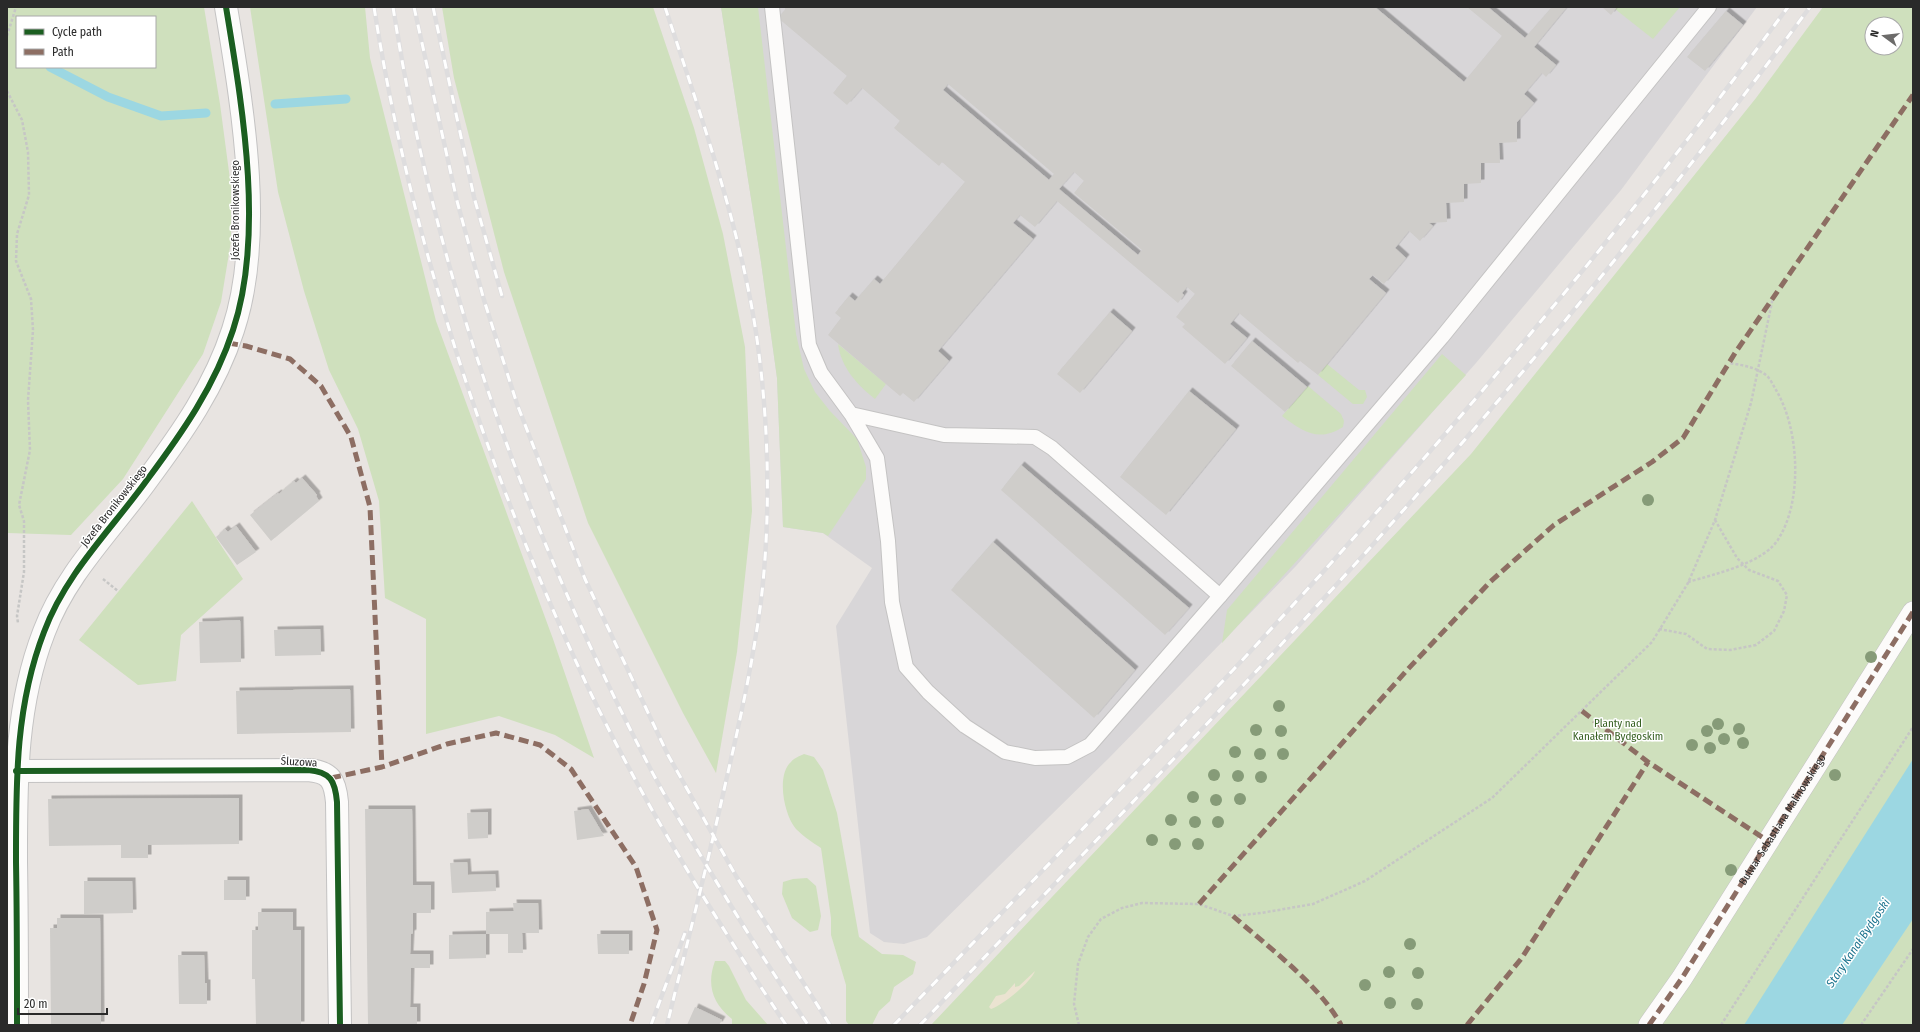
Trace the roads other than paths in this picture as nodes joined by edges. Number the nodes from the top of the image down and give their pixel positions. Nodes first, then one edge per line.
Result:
1 (226, 7) edge
2 (772, 7) edge
3 (1708, 7) edge
4 (851, 414) junction
5 (1220, 596) junction
6 (1913, 612) edge
7 (16, 772) junction
8 (17, 1025) edge
9 (340, 1025) edge
10 (1649, 1025) edge

1 - 7 street, Józefa Bronikowskiego
2 - 4 lane
3 - 5 lane
4 - 5 lane
4 - 5 lane
6 - 10 street, Bulwar Sebastiana Malinowskiego
7 - 8 street, Józefa Bronikowskiego
7 - 9 street, Śluzowa

